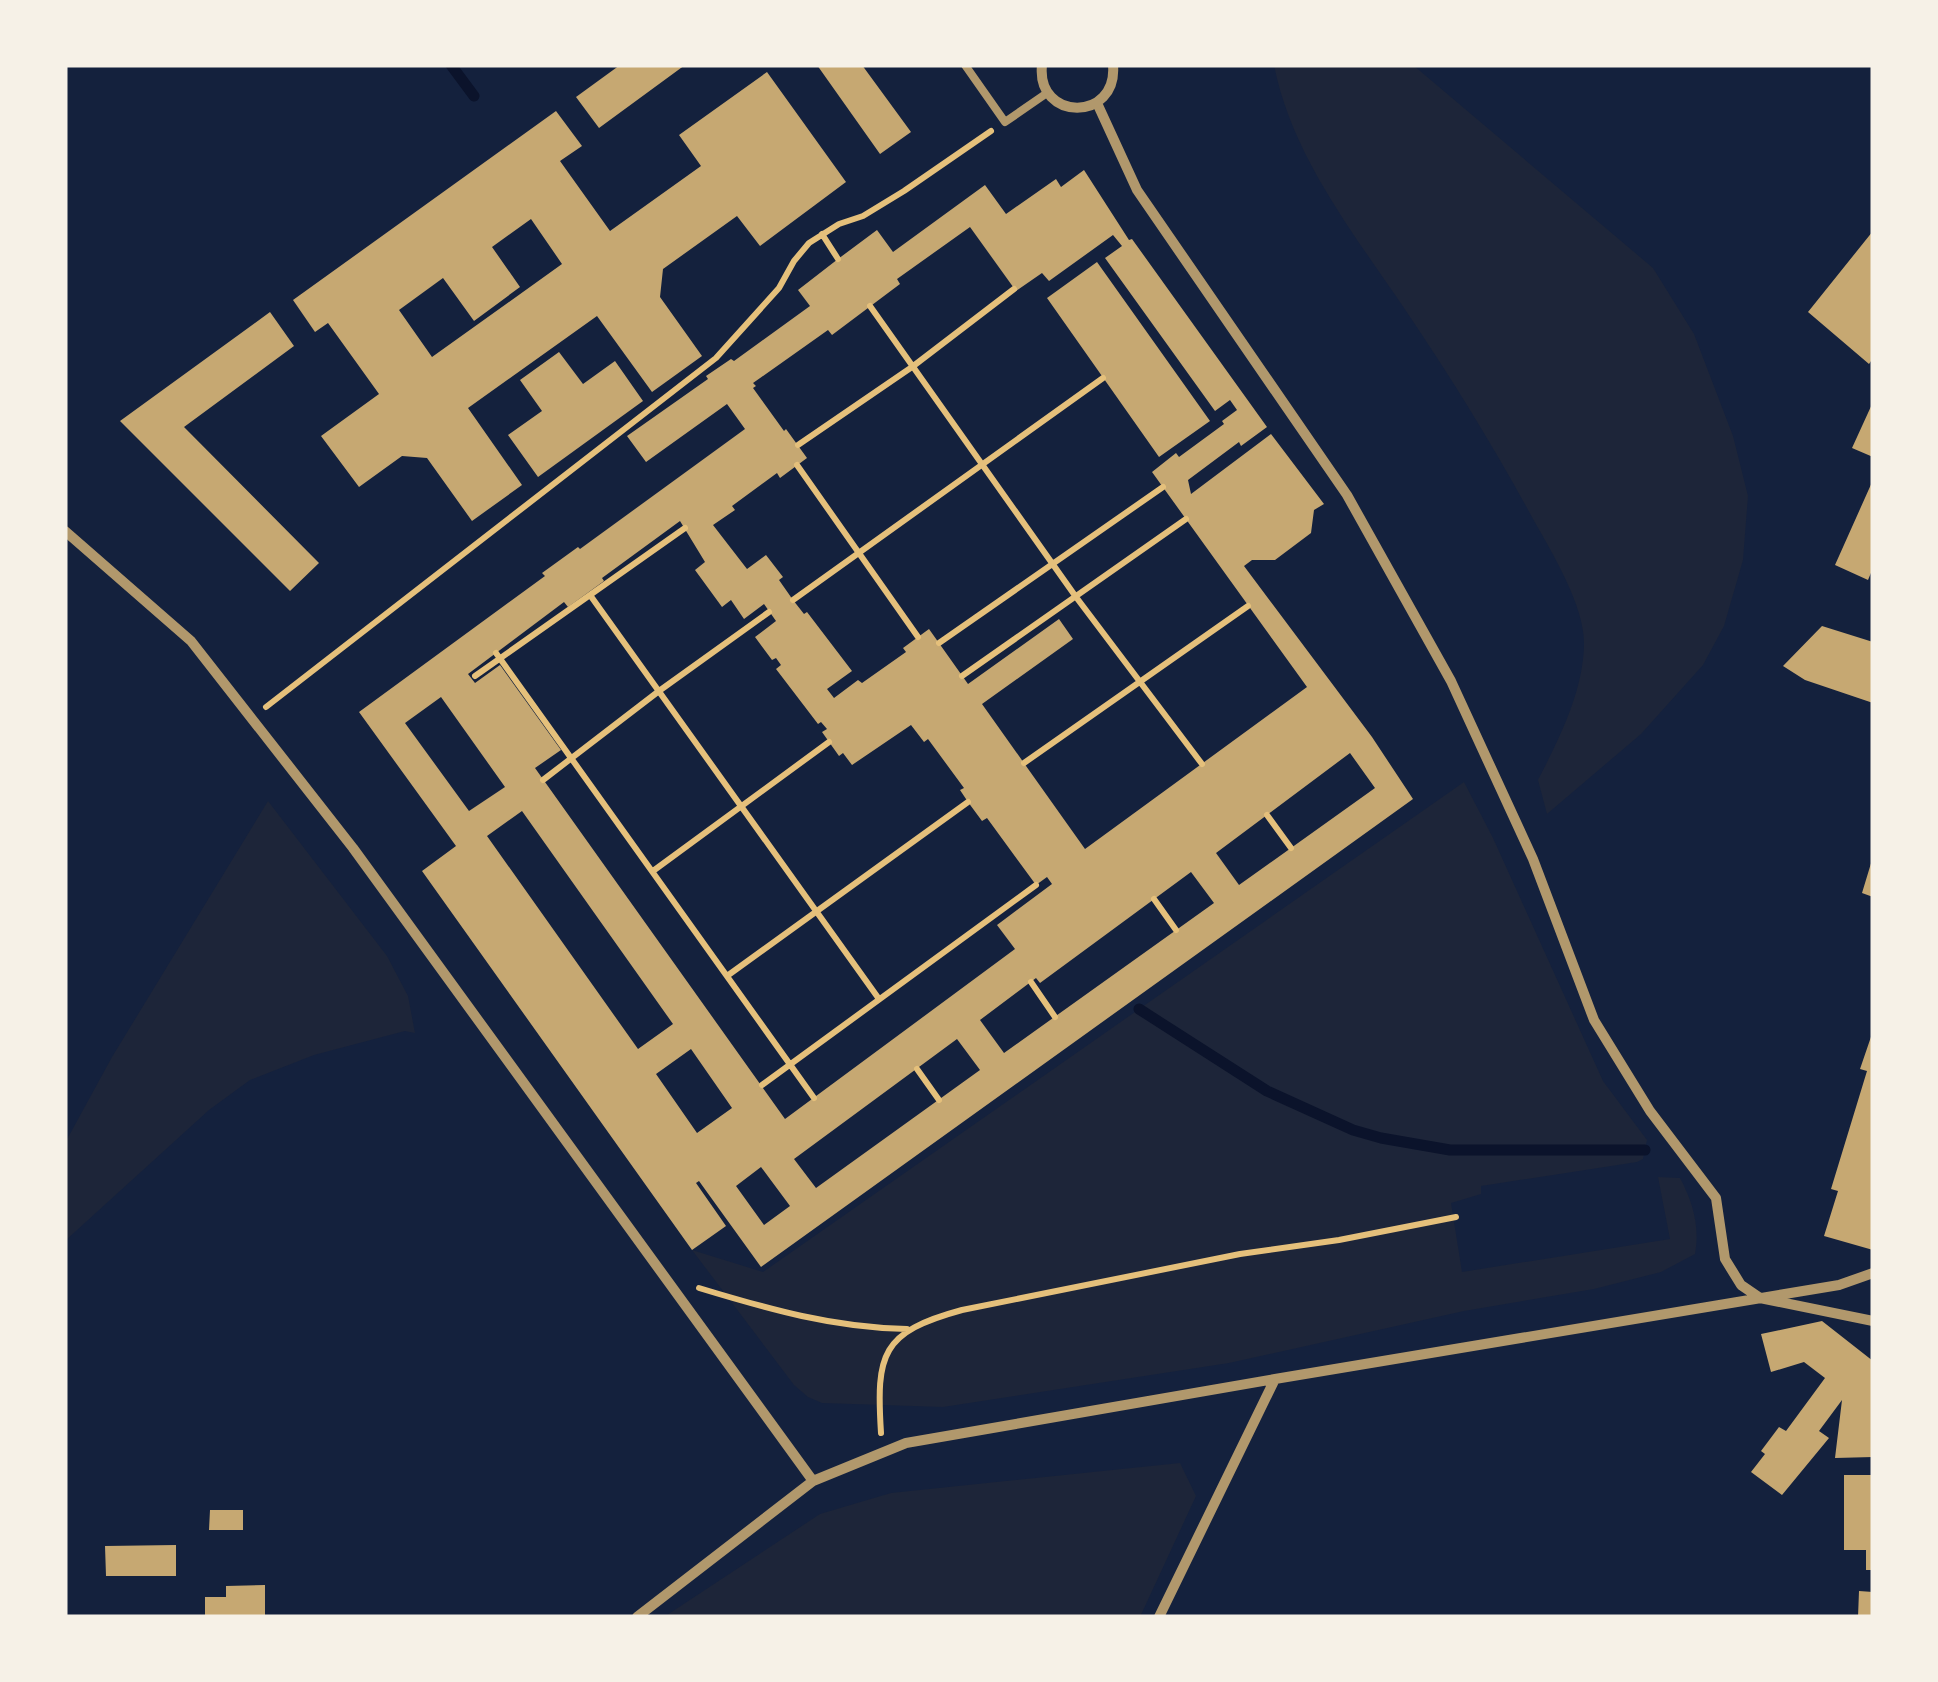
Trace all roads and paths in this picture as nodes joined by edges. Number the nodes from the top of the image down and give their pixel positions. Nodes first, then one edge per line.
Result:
1 (965, 65) edge
2 (1042, 65) edge
3 (1113, 65) edge
4 (1047, 93) junction
5 (1097, 103) junction
6 (982, 137) dead end
7 (822, 234) junction
8 (838, 259) dead end
9 (1014, 289) dead end
10 (870, 306) dead end
11 (912, 368) junction
12 (1103, 378) dead end
13 (798, 445) dead end
14 (982, 461) junction
15 (797, 465) dead end
16 (1162, 486) dead end
17 (1186, 518) dead end
18 (685, 528) dead end
19 (65, 531) edge
20 (858, 552) junction
21 (1052, 563) junction
22 (590, 595) junction
23 (1076, 597) junction
24 (793, 600) dead end
25 (1248, 606) dead end
26 (769, 612) dead end
27 (918, 637) dead end
28 (939, 643) dead end
29 (498, 656) junction
30 (474, 676) dead end
31 (962, 676) dead end
32 (1142, 680) junction
33 (659, 690) junction
34 (252, 719) junction
35 (830, 742) dead end
36 (572, 757) junction
37 (1024, 763) dead end
38 (1202, 764) dead end
39 (544, 780) dead end
40 (968, 802) dead end
41 (741, 807) junction
42 (1267, 815) dead end
43 (1290, 848) dead end
44 (652, 872) junction
45 (1036, 885) dead end
46 (1154, 899) dead end
47 (817, 911) junction
48 (1176, 930) dead end
49 (727, 976) junction
50 (1031, 982) dead end
51 (880, 999) junction
52 (1055, 1017) dead end
53 (790, 1064) junction
54 (917, 1068) dead end
55 (762, 1085) dead end
56 (814, 1098) dead end
57 (939, 1100) dead end
58 (1456, 1217) dead end
59 (1873, 1273) edge
60 (664, 1278) junction
61 (1760, 1298) junction
62 (1873, 1321) edge
63 (908, 1329) junction
64 (1275, 1379) junction
65 (882, 1453) junction
66 (813, 1481) junction
67 (637, 1617) edge
68 (1159, 1617) edge

1 - 4 lane
2 - 4 street
3 - 5 street
4 - 5 street
5 - 61 street
6 - 7 path
7 - 8 path
7 - 34 path
9 - 11 path
10 - 11 path
11 - 13 path
11 - 14 path
12 - 14 path
14 - 20 path
14 - 21 path
15 - 20 path
16 - 21 path
17 - 23 path
18 - 22 path
19 - 34 street
20 - 24 path
20 - 27 path
21 - 23 path
21 - 28 path
22 - 29 path
22 - 33 path
23 - 31 path
23 - 32 path
25 - 32 path
26 - 33 path
29 - 30 path
29 - 36 path
32 - 37 path
32 - 38 path
33 - 36 path
33 - 41 path
34 - 60 street
35 - 41 path
36 - 39 path
36 - 44 path
40 - 47 path
41 - 44 path
41 - 47 path
42 - 43 path
44 - 49 path
45 - 51 path
46 - 48 path
47 - 49 path
47 - 51 path
49 - 53 path
50 - 52 path
51 - 53 path
53 - 55 path
53 - 56 path
54 - 57 path
58 - 63 path
59 - 61 street
60 - 63 path
60 - 66 street
61 - 62 street
61 - 64 street
63 - 65 path
64 - 65 street
64 - 68 street
65 - 66 street
66 - 67 street

